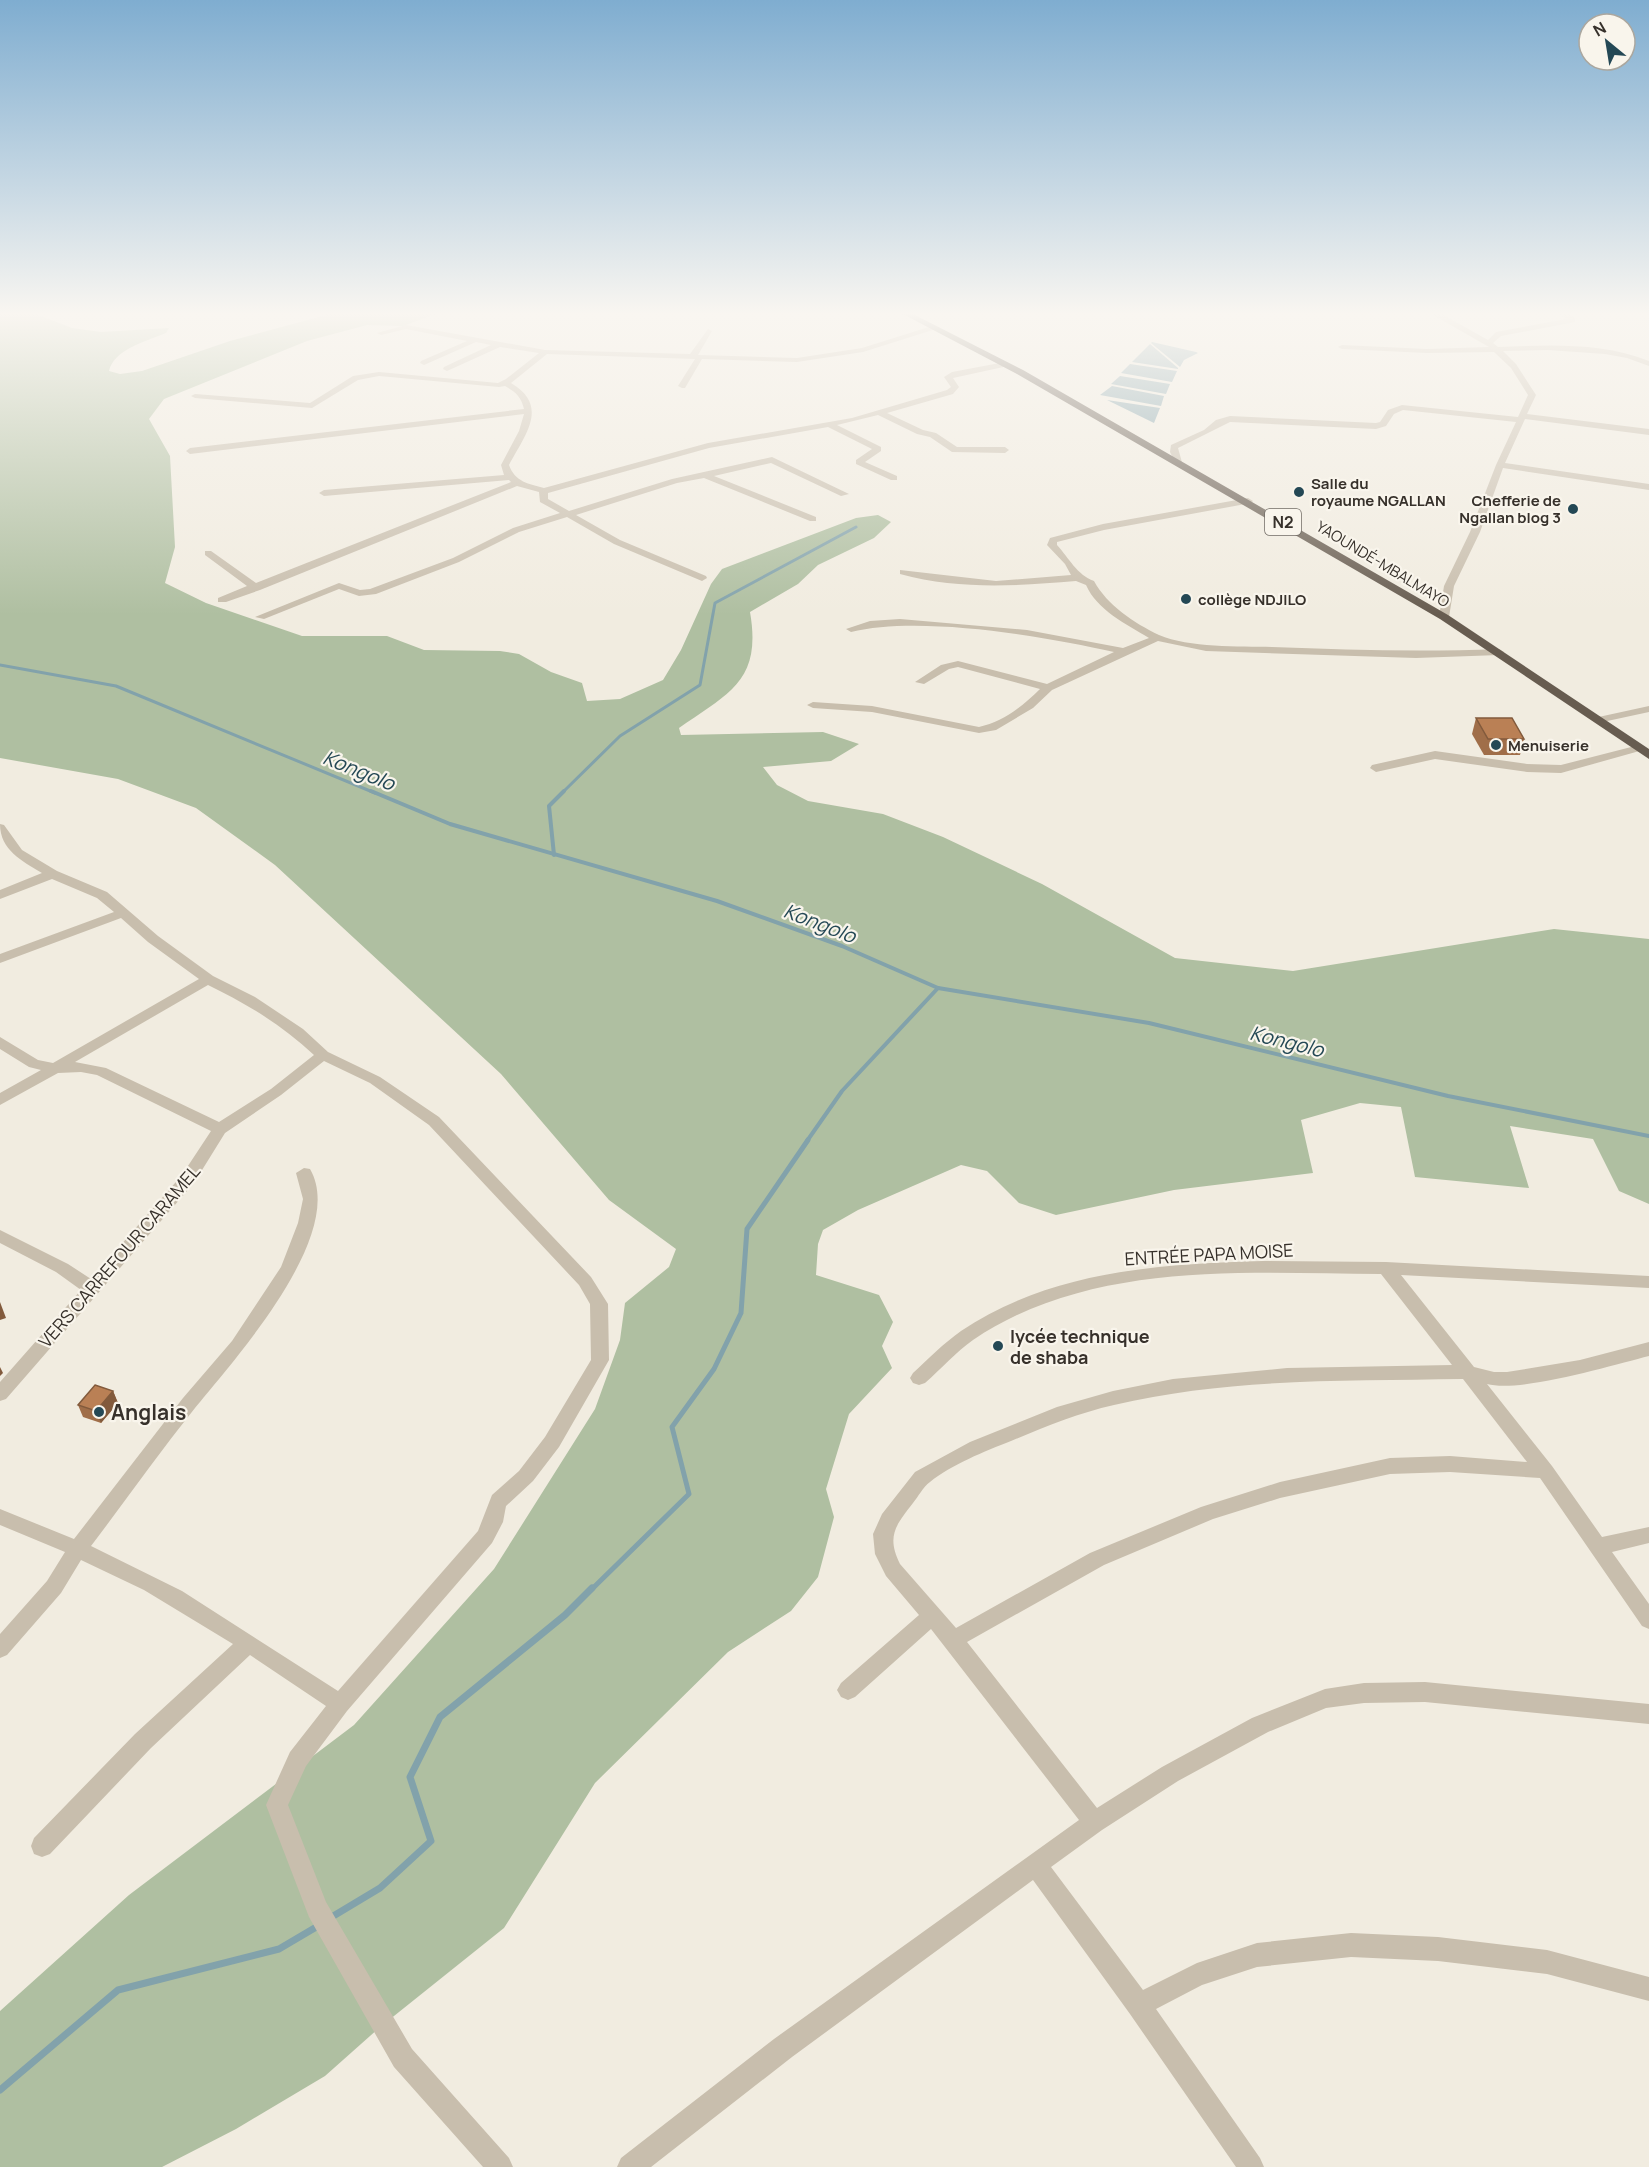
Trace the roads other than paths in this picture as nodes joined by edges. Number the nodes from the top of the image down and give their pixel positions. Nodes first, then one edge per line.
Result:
1 (510, 413) edge
2 (527, 413) edge
3 (873, 413) edge
4 (880, 413) edge
5 (1091, 413) edge
6 (1390, 413) edge
7 (1469, 413) edge
8 (1524, 413) edge
9 (1522, 418) junction
10 (828, 424) junction
11 (1649, 432) edge
12 (1005, 450) dead end
13 (190, 451) dead end
14 (1180, 464) junction
15 (1500, 465) junction
16 (705, 475) junction
17 (894, 478) dead end
18 (514, 480) junction
19 (1649, 487) edge
20 (544, 491) junction
21 (324, 494) dead end
22 (844, 494) dead end
23 (1248, 501) junction
24 (567, 513) junction
25 (813, 519) dead end
26 (208, 553) dead end
27 (903, 572) dead end
28 (702, 578) dead end
29 (1077, 578) junction
30 (256, 588) junction
31 (222, 600) dead end
32 (261, 617) dead end
33 (1444, 617) junction
34 (850, 629) dead end
35 (1157, 638) junction
36 (1124, 651) junction
37 (1499, 652) junction
38 (920, 681) dead end
39 (1048, 688) junction
40 (813, 705) dead end
41 (1649, 709) edge
42 (1598, 720) junction
43 (1644, 751) edge
44 (1376, 768) dead end
45 (0, 828) edge
46 (52, 874) junction
47 (0, 895) edge
48 (123, 913) junction
49 (0, 959) edge
50 (208, 979) junction
51 (0, 1042) edge
52 (323, 1055) junction
53 (55, 1068) junction
54 (0, 1100) edge
55 (220, 1129) junction
56 (304, 1173) dead end
57 (0, 1236) edge
58 (1386, 1268) junction
59 (1649, 1282) edge
60 (93, 1289) junction
61 (1649, 1349) edge
62 (1467, 1372) junction
63 (919, 1378) dead end
64 (0, 1394) edge
65 (1545, 1471) junction
66 (0, 1517) edge
67 (1649, 1535) edge
68 (1597, 1547) junction
69 (78, 1548) junction
70 (932, 1616) junction
71 (1649, 1620) edge
72 (952, 1640) junction
73 (248, 1644) junction
74 (0, 1649) edge
75 (848, 1690) dead end
76 (340, 1704) junction
77 (1649, 1714) edge
78 (1094, 1822) junction
79 (42, 1846) dead end
80 (1035, 1864) junction
81 (1649, 1989) edge
82 (1139, 2005) junction
83 (500, 2167) edge
84 (630, 2167) edge
85 (1251, 2167) edge

1 - 13 street
2 - 18 street
3 - 10 street
4 - 12 street
5 - 14 highway, YAOUNDÉ-MBALMAYO / N2
6 - 14 street
7 - 9 street
8 - 9 street
9 - 11 street
9 - 15 street
10 - 17 street
10 - 20 street
14 - 23 highway, YAOUNDÉ-MBALMAYO / N2
15 - 19 street
15 - 33 street
16 - 22 street
16 - 24 street
16 - 25 street
18 - 20 street
18 - 21 street
18 - 30 street
20 - 24 street
23 - 29 street
23 - 33 highway, YAOUNDÉ-MBALMAYO / N2
24 - 28 street
24 - 32 street
26 - 30 street
27 - 29 street
29 - 35 street
30 - 31 street
33 - 37 highway, YAOUNDÉ-MBALMAYO / N2
34 - 36 street
35 - 36 street
35 - 37 street
36 - 39 street
37 - 42 highway, YAOUNDÉ-MBALMAYO / N2
38 - 39 street
39 - 40 street
41 - 42 street
42 - 43 highway, YAOUNDÉ-MBALMAYO / N2
43 - 44 street
45 - 46 street
46 - 47 street
46 - 48 street
48 - 49 street
48 - 50 street
50 - 52 street
50 - 53 street
51 - 53 street
52 - 55 street, VERS CARREFOUR CARAMEL
52 - 76 street
53 - 54 street
53 - 55 street
55 - 60 street, VERS CARREFOUR CARAMEL
56 - 69 street
57 - 60 street
58 - 59 street, ENTRÉE PAPA MOISE
58 - 62 street
58 - 63 street, ENTRÉE PAPA MOISE
60 - 64 street, VERS CARREFOUR CARAMEL
61 - 62 street
62 - 65 street
62 - 70 street
65 - 68 street
65 - 72 street
66 - 69 street
67 - 68 street
68 - 71 street
69 - 73 street
69 - 74 street
70 - 72 street
70 - 75 street
72 - 78 street
73 - 76 street
73 - 79 street
76 - 83 street
77 - 78 street
78 - 80 street
80 - 82 street
80 - 84 street
81 - 82 street
82 - 85 street

